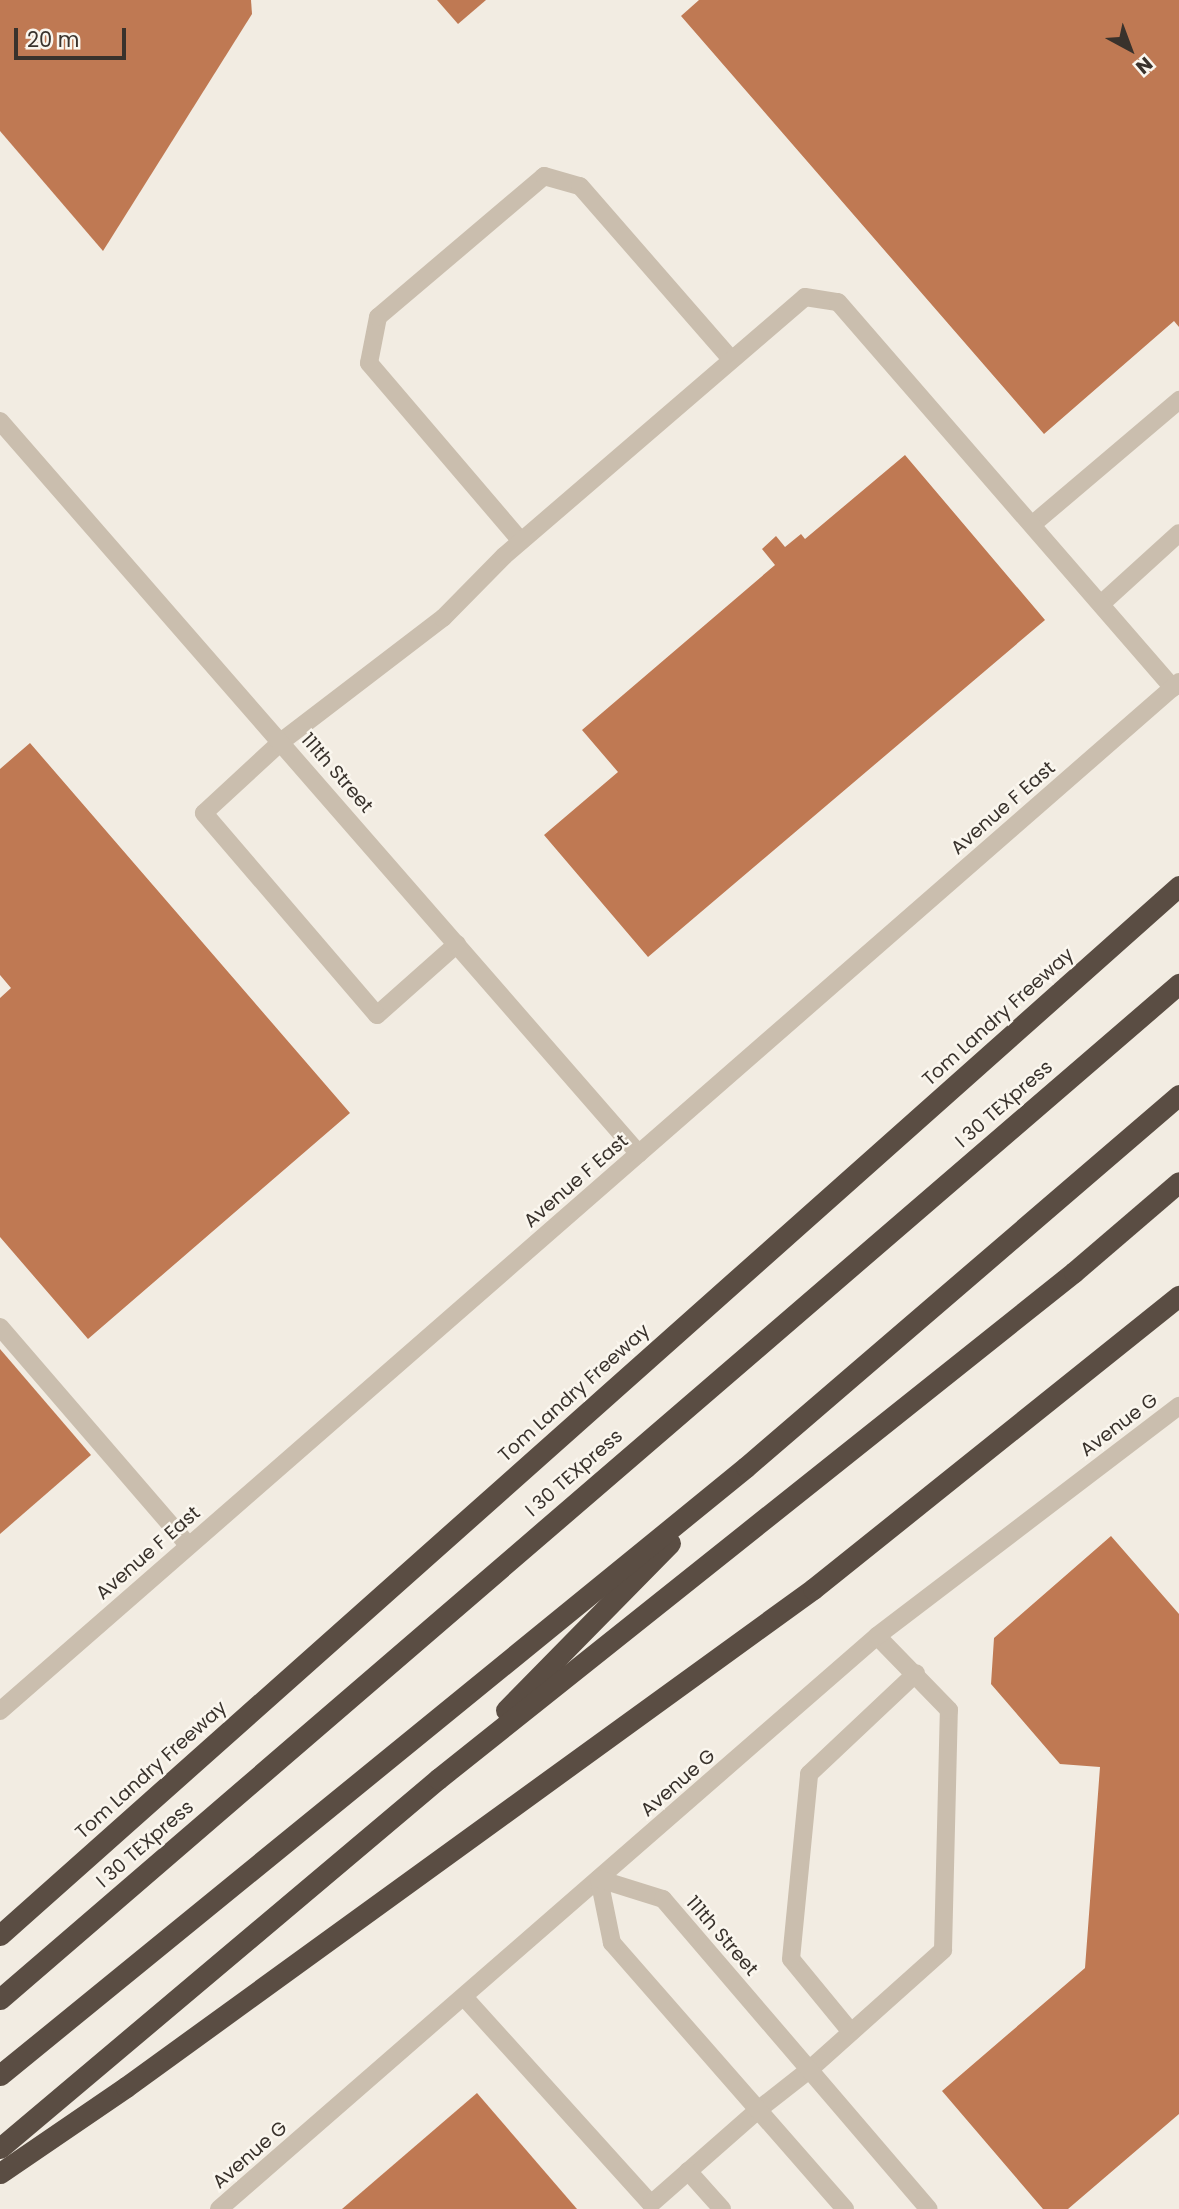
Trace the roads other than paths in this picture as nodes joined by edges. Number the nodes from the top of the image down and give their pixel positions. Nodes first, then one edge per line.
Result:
1 (731, 359) junction
2 (1179, 400) edge
3 (0, 421) edge
4 (1033, 524) junction
5 (1179, 533) edge
6 (521, 541) junction
7 (1101, 604) junction
8 (1176, 685) edge
9 (282, 741) junction
10 (1179, 886) edge
11 (457, 944) junction
12 (1179, 984) edge
13 (1179, 1095) edge
14 (639, 1154) junction
15 (1179, 1182) edge
16 (1179, 1296) edge
17 (0, 1327) edge
18 (1179, 1406) edge
19 (746, 1467) junction
20 (188, 1545) junction
21 (877, 1636) junction
22 (916, 1673) junction
23 (0, 1710) edge
24 (438, 1779) junction
25 (599, 1879) junction
26 (0, 1935) edge
27 (464, 1997) junction
28 (0, 1999) edge
29 (851, 2032) junction
30 (809, 2070) junction
31 (0, 2075) edge
32 (758, 2110) junction
33 (0, 2148) edge
34 (688, 2171) junction
35 (0, 2173) edge
36 (652, 2207) edge
37 (219, 2209) edge
38 (722, 2209) edge
39 (845, 2209) edge
40 (929, 2209) edge

1 - 4 street
1 - 6 street
1 - 6 street
2 - 4 street
3 - 9 street, 111th Street
4 - 7 street
5 - 7 street
6 - 9 street
7 - 8 street
8 - 14 street, Avenue F East
9 - 11 street, 111th Street
9 - 11 street
10 - 26 highway, Tom Landry Freeway
11 - 14 street, 111th Street
12 - 28 highway, I 30 TEXpress
13 - 19 highway
14 - 20 street, Avenue F East
15 - 24 highway
16 - 35 highway
17 - 20 street
18 - 21 street, Avenue G
19 - 24 highway
19 - 31 highway
20 - 23 street, Avenue F East
21 - 22 street
21 - 25 street, Avenue G
22 - 29 street
22 - 29 street
24 - 33 highway
25 - 27 street, Avenue G
25 - 30 street, 111th Street
25 - 32 street
27 - 36 street
27 - 37 street, Avenue G
29 - 30 street
30 - 32 street
30 - 40 street, 111th Street
32 - 34 street
32 - 39 street
34 - 36 street
34 - 38 street

